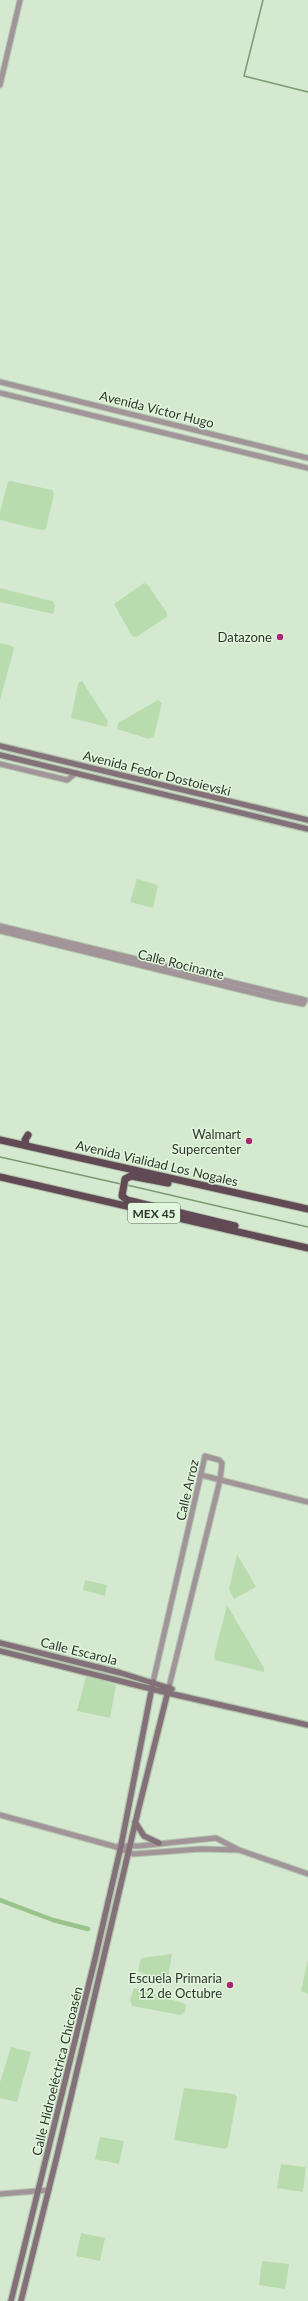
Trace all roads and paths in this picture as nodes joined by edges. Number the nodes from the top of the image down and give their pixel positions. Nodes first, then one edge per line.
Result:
1 (20, 0) edge
2 (0, 85) edge
3 (0, 382) edge
4 (0, 393) edge
5 (308, 458) edge
6 (308, 468) edge
7 (0, 746) edge
8 (0, 755) edge
9 (0, 764) edge
10 (76, 774) junction
11 (308, 820) edge
12 (308, 829) edge
13 (0, 926) edge
14 (0, 932) edge
15 (54, 941) junction
16 (304, 1002) dead end
17 (28, 1135) dead end
18 (0, 1140) edge
19 (26, 1145) junction
20 (0, 1178) edge
21 (253, 1197) junction
22 (308, 1209) edge
23 (250, 1233) junction
24 (308, 1248) edge
25 (201, 1475) junction
26 (220, 1480) junction
27 (308, 1502) edge
28 (0, 1642) edge
29 (0, 1651) edge
30 (152, 1685) junction
31 (169, 1690) junction
32 (308, 1725) edge
33 (0, 1815) edge
34 (135, 1822) junction
35 (159, 1843) junction
36 (130, 1846) junction
37 (120, 1848) junction
38 (239, 1850) junction
39 (129, 1854) junction
40 (308, 1874) edge
41 (39, 2190) junction
42 (49, 2190) junction
43 (0, 2194) edge
44 (11, 2301) edge
45 (21, 2301) edge

1 - 2 street
3 - 5 street, Avenida Víctor Hugo
4 - 6 street, Avenida Víctor Hugo
7 - 11 main road, Avenida Fedor Dostoievski
8 - 10 main road, Avenida Fedor Dostoievski
9 - 10 street
10 - 12 main road, Avenida Fedor Dostoievski
13 - 15 street
14 - 15 street
15 - 16 street, Calle Rocinante
17 - 19 highway
18 - 19 highway, Avenida Vialidad Los Nogales
19 - 21 highway, Avenida Vialidad Los Nogales
20 - 23 highway, MEX 45
21 - 22 highway, Avenida Vialidad Los Nogales
21 - 23 highway
23 - 24 highway, MEX 45
25 - 26 street
25 - 26 street, Calle Arroz
25 - 30 street, Calle Arroz
26 - 27 street
26 - 31 street, Calle Arroz
28 - 30 main road, Calle Escarola
29 - 30 main road, Calle Escarola
30 - 31 main road
30 - 37 main road, Calle Arroz
31 - 32 main road
31 - 34 main road, Calle Arroz
33 - 37 street
34 - 35 main road
34 - 36 main road, Calle Arroz
35 - 36 street
35 - 38 street
36 - 37 street
36 - 39 main road, Calle Arroz
37 - 39 street
37 - 41 main road, Calle Hidroeléctrica Chicoasén
38 - 39 street
38 - 40 street
39 - 42 main road, Calle Hidroeléctrica Chicoasén
41 - 42 street
41 - 43 street
41 - 44 main road, Calle Hidroeléctrica Chicoasén
42 - 45 main road, Calle Hidroeléctrica Chicoasén

